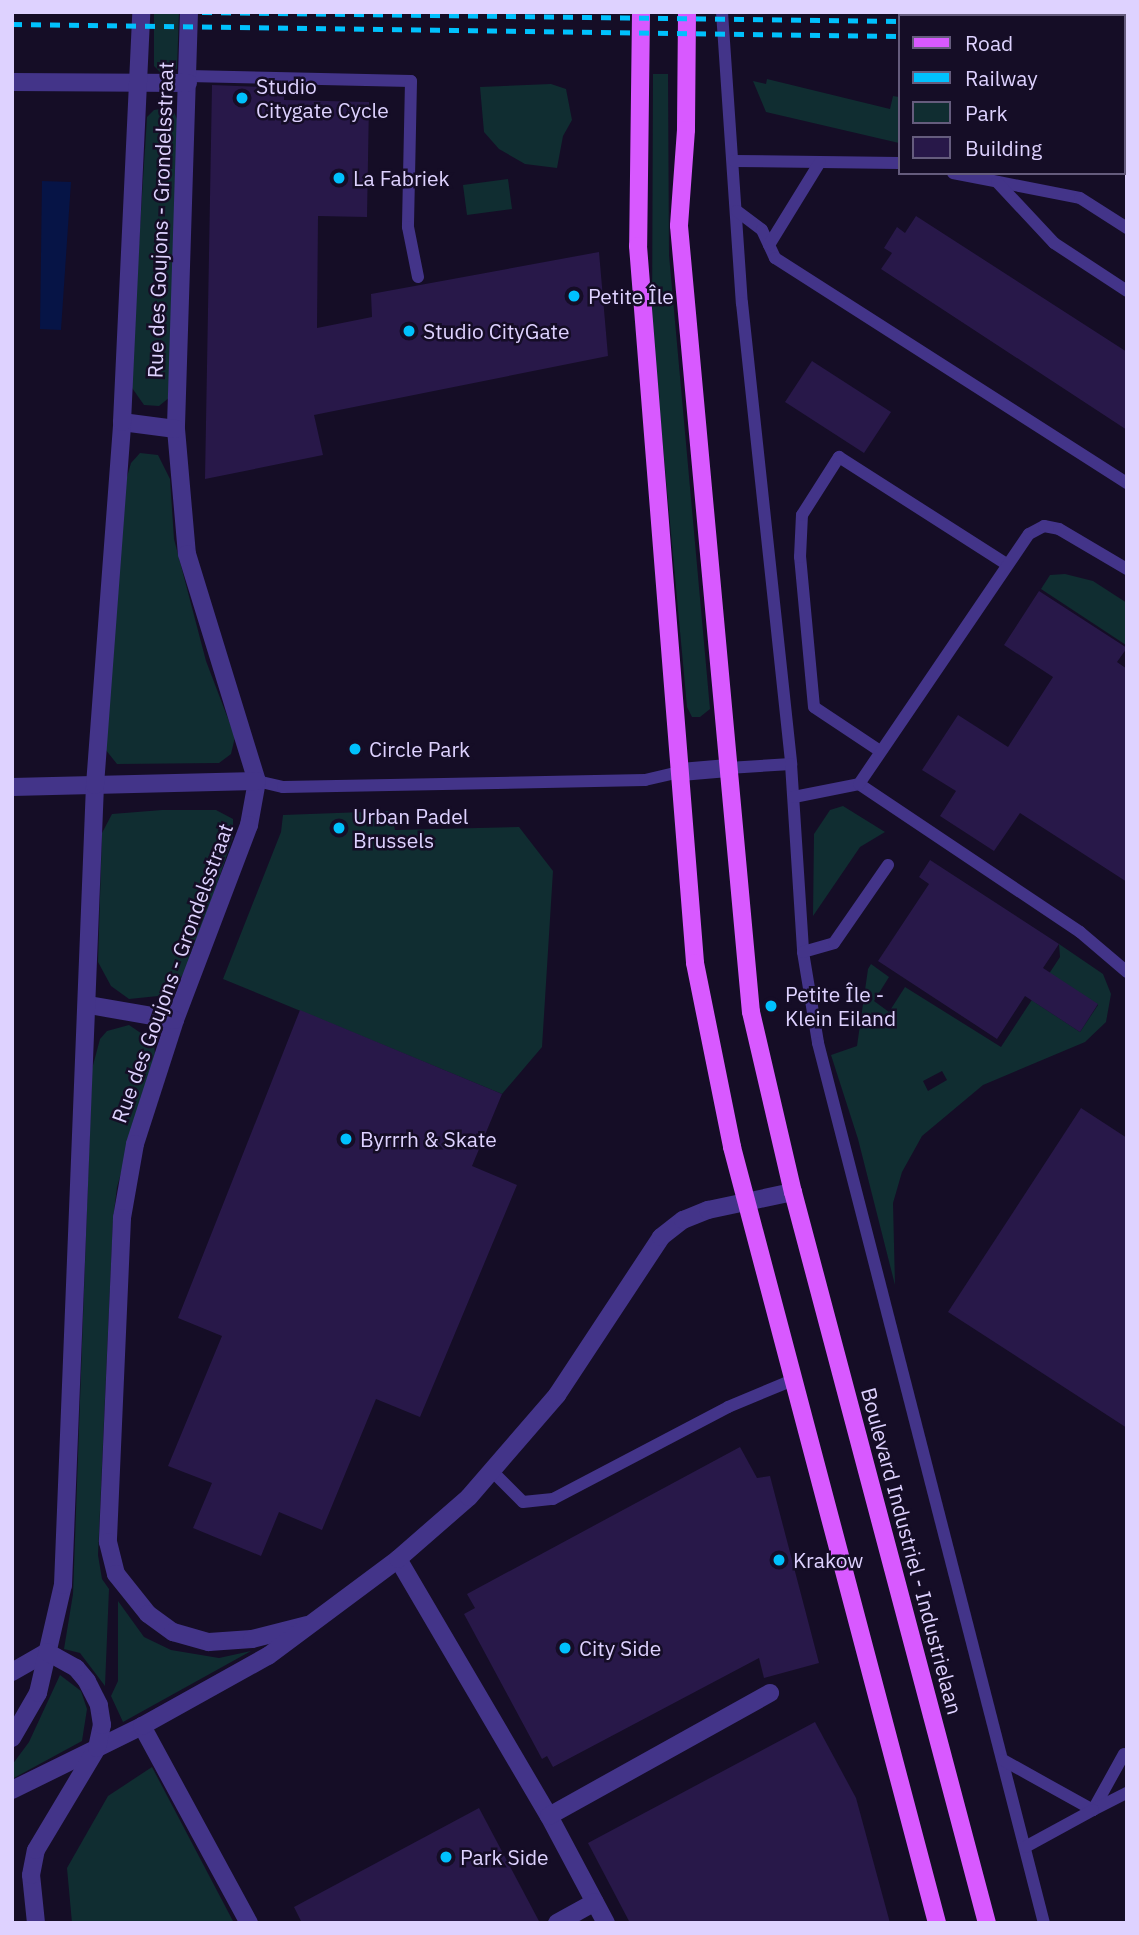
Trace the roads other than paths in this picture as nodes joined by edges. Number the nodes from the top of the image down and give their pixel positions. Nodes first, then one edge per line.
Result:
1 (141, 12) edge
2 (189, 12) edge
3 (641, 12) edge
4 (687, 12) edge
5 (722, 12) edge
6 (188, 80) junction
7 (12, 82) edge
8 (140, 82) junction
9 (734, 161) junction
10 (820, 162) junction
11 (898, 163) edge
12 (963, 175) edge
13 (997, 182) junction
14 (737, 211) junction
15 (1127, 228) edge
16 (769, 245) junction
17 (418, 276) dead end
18 (1127, 291) edge
19 (122, 422) junction
20 (176, 429) junction
21 (1127, 483) edge
22 (1005, 563) junction
23 (1127, 569) edge
24 (880, 751) junction
25 (791, 764) junction
26 (728, 768) junction
27 (681, 772) junction
28 (257, 781) junction
29 (859, 784) junction
30 (95, 785) junction
31 (12, 787) edge
32 (794, 797) junction
33 (888, 865) dead end
34 (803, 952) junction
35 (1127, 972) edge
36 (89, 1005) junction
37 (175, 1020) junction
38 (793, 1192) junction
39 (746, 1203) junction
40 (793, 1380) junction
41 (493, 1472) junction
42 (398, 1559) junction
43 (307, 1625) junction
44 (47, 1652) junction
45 (12, 1672) edge
46 (770, 1693) dead end
47 (142, 1726) junction
48 (12, 1738) edge
49 (97, 1748) junction
50 (1124, 1754) dead end
51 (1003, 1760) junction
52 (12, 1790) edge
53 (1127, 1793) edge
54 (1093, 1810) junction
55 (549, 1816) junction
56 (1025, 1847) junction
57 (595, 1902) junction
58 (36, 1923) edge
59 (249, 1923) edge
60 (557, 1923) edge
61 (606, 1923) edge
62 (937, 1923) edge
63 (988, 1923) edge
64 (1045, 1923) edge

1 - 8 street, Rue des Goujons - Grondelsstraat
2 - 6 street, Rue des Goujons - Grondelsstraat
3 - 27 main road
4 - 26 main road, Boulevard Industriel - Industrielaan
5 - 9 lane
6 - 8 street
6 - 17 lane
6 - 20 street, Rue des Goujons - Grondelsstraat
7 - 8 street
8 - 19 street, Rue des Goujons - Grondelsstraat
9 - 10 lane
9 - 14 lane
10 - 11 lane
10 - 16 lane
12 - 13 lane
13 - 15 lane
13 - 18 lane
14 - 16 lane
14 - 25 lane
16 - 21 lane
19 - 20 street
19 - 30 street, Rue des Goujons - Grondelsstraat
20 - 28 street, Rue des Goujons - Grondelsstraat
22 - 23 lane
22 - 24 lane
22 - 24 lane
24 - 29 lane
25 - 26 lane
25 - 32 lane
26 - 27 street
26 - 38 main road, Boulevard Industriel - Industrielaan
27 - 28 lane
27 - 39 main road
28 - 30 street
28 - 37 street, Rue des Goujons - Grondelsstraat
29 - 32 lane
29 - 35 lane
30 - 31 street
30 - 36 street, Rue des Goujons - Grondelsstraat
32 - 34 lane
33 - 34 lane
34 - 51 lane
36 - 37 street
36 - 44 street, Rue des Goujons - Grondelsstraat
37 - 43 street, Rue des Goujons - Grondelsstraat
38 - 39 street
38 - 63 main road, Boulevard Industriel - Industrielaan
39 - 40 main road
39 - 41 street
40 - 41 lane
40 - 62 main road
41 - 42 street
42 - 43 street
42 - 55 street
43 - 47 street
44 - 45 street
44 - 48 street, Rue des Goujons - Grondelsstraat
44 - 49 street
46 - 55 street
47 - 49 street
47 - 59 street
49 - 52 street
49 - 58 street
50 - 54 lane
51 - 54 lane
51 - 56 lane
53 - 54 lane
54 - 56 lane
55 - 57 street
56 - 64 lane
57 - 60 street
57 - 61 street

